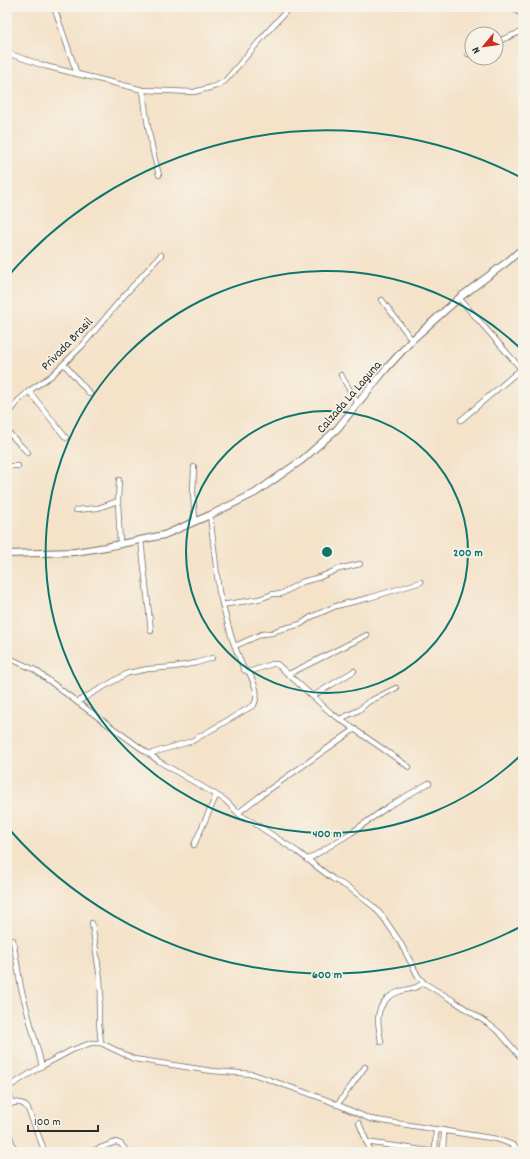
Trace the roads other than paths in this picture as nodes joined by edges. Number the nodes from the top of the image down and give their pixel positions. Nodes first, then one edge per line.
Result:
1 (54, 7) edge
2 (290, 7) edge
3 (513, 7) edge
4 (523, 14) edge
5 (523, 31) edge
6 (504, 39) edge
7 (7, 53) edge
8 (77, 74) junction
9 (143, 90) junction
10 (159, 175) dead end
11 (523, 248) edge
12 (161, 255) dead end
13 (459, 298) junction
14 (382, 300) dead end
15 (412, 340) junction
16 (64, 364) junction
17 (522, 370) edge
18 (341, 375) dead end
19 (29, 391) junction
20 (90, 394) dead end
21 (358, 404) junction
22 (7, 417) edge
23 (460, 420) dead end
24 (7, 431) edge
25 (66, 438) dead end
26 (28, 453) dead end
27 (7, 466) edge
28 (18, 466) dead end
29 (194, 467) dead end
30 (119, 480) dead end
31 (118, 501) junction
32 (76, 510) dead end
33 (210, 515) junction
34 (195, 521) junction
35 (141, 540) junction
36 (120, 545) junction
37 (7, 554) edge
38 (360, 564) dead end
39 (421, 582) dead end
40 (222, 605) junction
41 (151, 631) dead end
42 (367, 635) dead end
43 (235, 646) junction
44 (7, 657) edge
45 (212, 658) dead end
46 (354, 671) dead end
47 (250, 672) junction
48 (289, 674) junction
49 (396, 688) dead end
50 (313, 696) junction
51 (77, 702) junction
52 (340, 719) junction
53 (355, 729) junction
54 (149, 754) junction
55 (410, 768) dead end
56 (429, 783) dead end
57 (216, 796) junction
58 (238, 813) junction
59 (194, 845) dead end
60 (306, 860) junction
61 (92, 923) dead end
62 (13, 940) dead end
63 (424, 983) junction
64 (380, 1042) dead end
65 (101, 1043) junction
66 (521, 1052) edge
67 (523, 1060) edge
68 (42, 1066) junction
69 (366, 1067) dead end
70 (7, 1088) edge
71 (12, 1103) junction
72 (337, 1105) junction
73 (7, 1106) edge
74 (359, 1123) dead end
75 (7, 1128) edge
76 (436, 1129) junction
77 (444, 1130) junction
78 (366, 1142) junction
79 (16, 1152) edge
80 (46, 1152) edge
81 (89, 1152) edge
82 (127, 1152) edge
83 (371, 1152) edge
84 (435, 1152) edge
85 (443, 1152) edge
86 (521, 1152) edge

1 - 8 street
2 - 9 street
3 - 4 street
5 - 6 street
7 - 8 street
8 - 9 street
9 - 10 street
11 - 13 street, Calzada La Laguna
12 - 16 street, Privada Brasil
13 - 15 street, Calzada La Laguna
13 - 17 street
14 - 15 street
15 - 21 street, Calzada La Laguna
16 - 19 street, Privada Brasil
16 - 20 street
17 - 23 street
18 - 21 street
19 - 22 street, Privada Brasil
19 - 25 street
21 - 33 street, Calzada La Laguna
24 - 26 street
27 - 28 street
29 - 34 street
30 - 31 street
31 - 32 street
31 - 36 street
33 - 34 street, Calzada La Laguna
33 - 40 street
34 - 35 street, Calzada La Laguna
35 - 36 street, Calzada La Laguna
35 - 41 street
36 - 37 street, Calzada La Laguna
38 - 40 street
39 - 43 street
40 - 43 street
42 - 48 street
43 - 47 street
44 - 51 street
45 - 51 street
46 - 50 street
47 - 48 street
47 - 54 street
48 - 50 street
49 - 52 street
50 - 52 street
51 - 54 street
52 - 53 street
53 - 55 street
53 - 58 street
54 - 57 street
56 - 60 street
57 - 58 street
57 - 59 street
58 - 60 street
60 - 63 street
61 - 65 street
62 - 68 street
63 - 64 street
63 - 66 street
65 - 68 street
65 - 72 street
66 - 67 street
68 - 70 street
69 - 72 street
70 - 71 street
71 - 73 street
71 - 80 street
72 - 76 street
74 - 78 street
75 - 79 street
76 - 77 street
76 - 84 street
77 - 85 street
77 - 86 street
78 - 83 street
78 - 84 street
81 - 82 street

